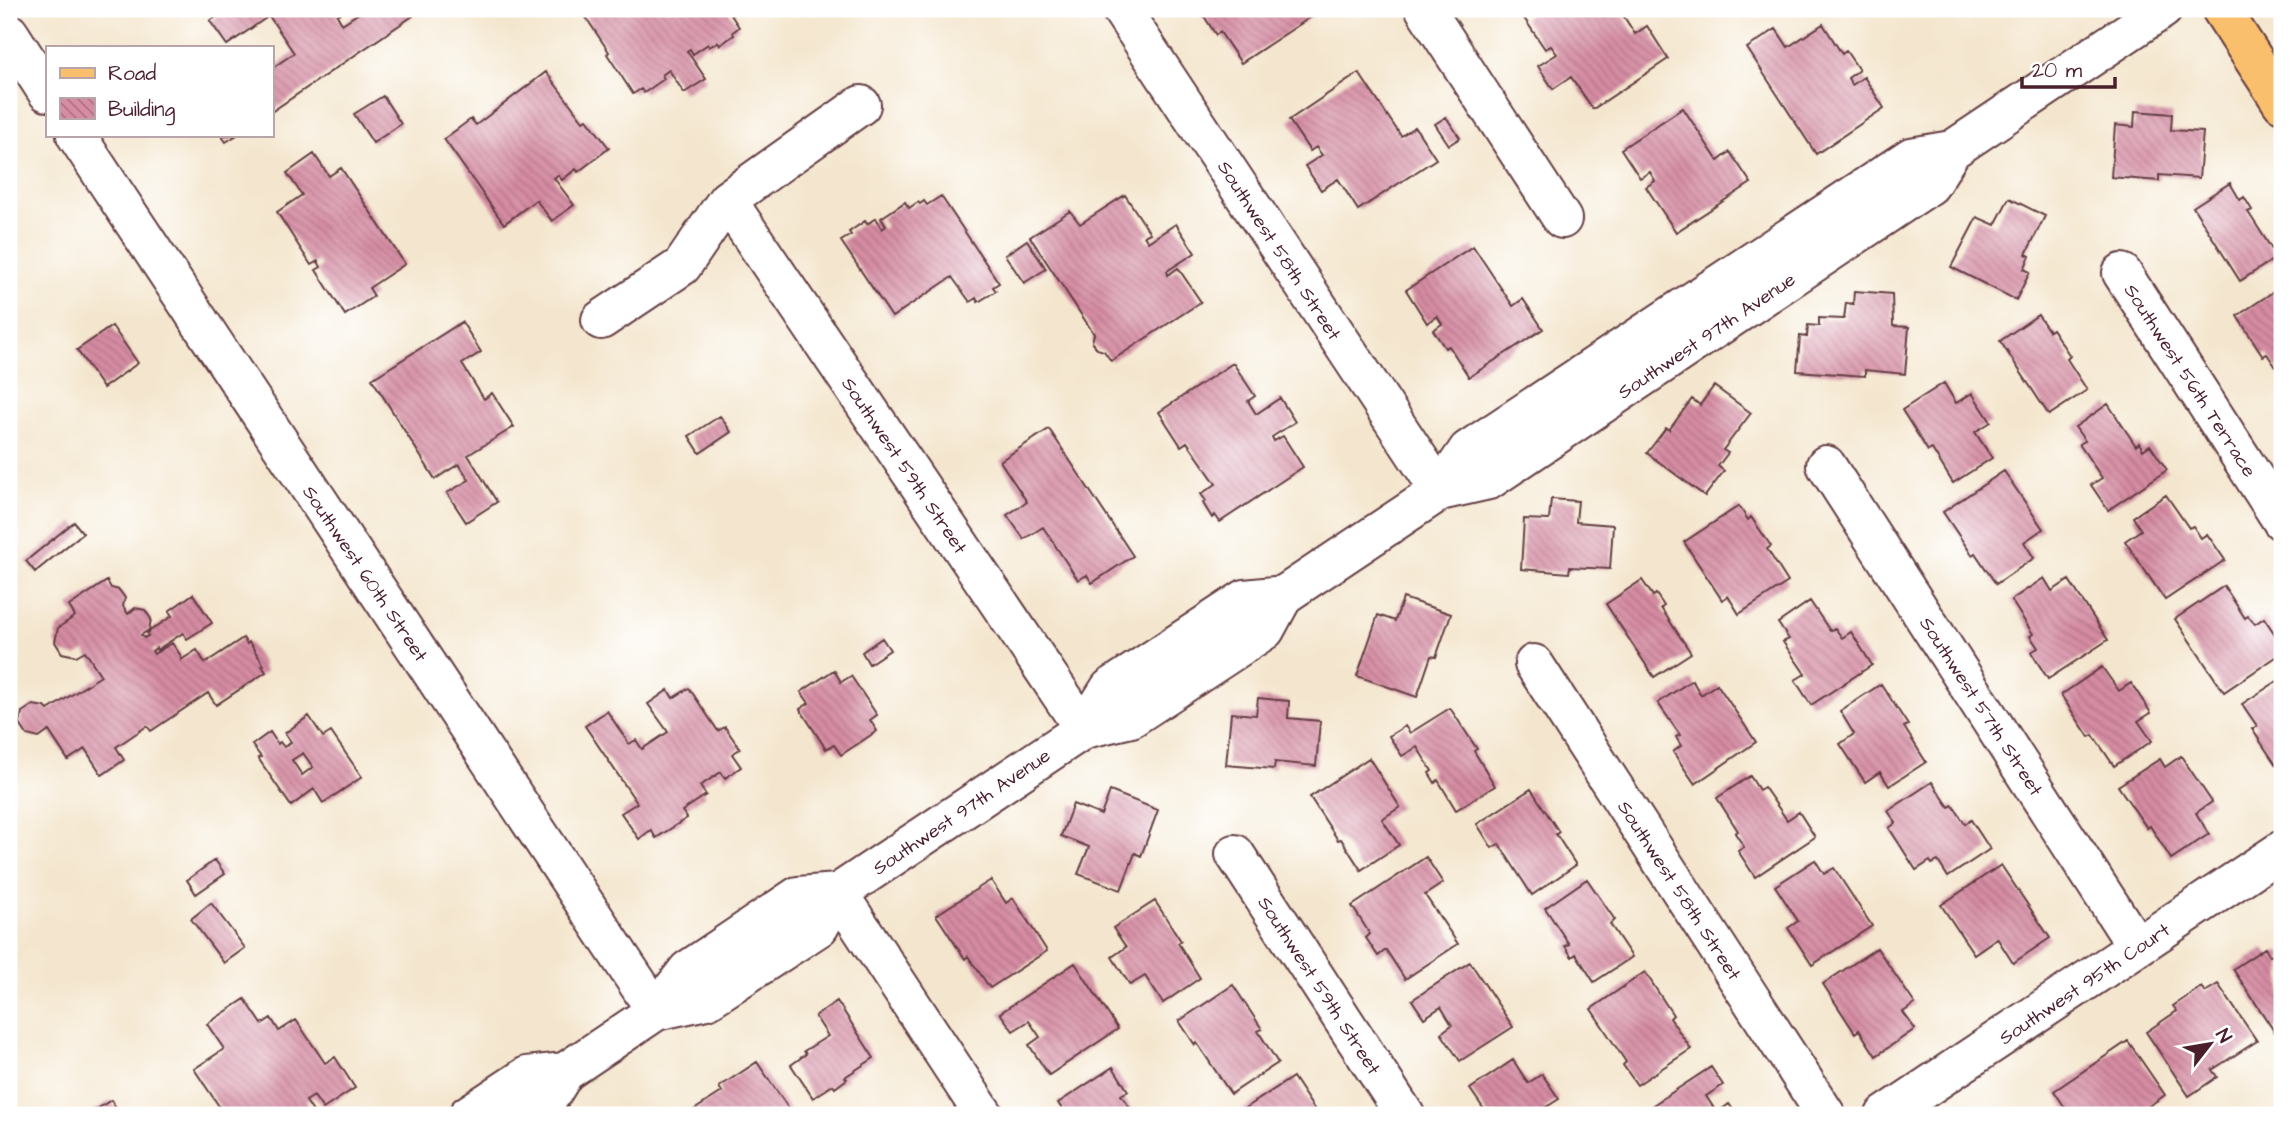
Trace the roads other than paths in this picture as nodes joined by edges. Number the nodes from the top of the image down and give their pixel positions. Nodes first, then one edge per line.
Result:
1 (1121, 9) edge
2 (1425, 9) edge
3 (2163, 9) edge
4 (2221, 9) edge
5 (9, 33) edge
6 (46, 90) edge
7 (2282, 103) edge
8 (861, 105) dead end
9 (77, 136) edge
10 (727, 200) junction
11 (1562, 219) dead end
12 (2122, 274) dead end
13 (601, 320) dead end
14 (1826, 464) dead end
15 (1440, 491) junction
16 (2282, 521) edge
17 (1534, 664) dead end
18 (1083, 729) junction
19 (2282, 850) edge
20 (1235, 854) dead end
21 (838, 893) junction
22 (2137, 947) junction
23 (656, 1011) junction
24 (565, 1072) junction
25 (468, 1115) edge
26 (528, 1115) edge
27 (984, 1115) edge
28 (1405, 1115) edge
29 (1826, 1115) edge
30 (1885, 1115) edge

1 - 15 street, Southwest 58th Street
2 - 11 street
3 - 15 street, Southwest 97th Avenue
4 - 7 main road
5 - 6 street
8 - 10 street
9 - 23 street, Southwest 60th Street
10 - 13 street
10 - 18 street, Southwest 59th Street
12 - 16 street, Southwest 56th Terrace
14 - 22 street, Southwest 57th Street
15 - 18 street, Southwest 97th Avenue
17 - 29 street, Southwest 58th Street
18 - 21 street, Southwest 97th Avenue
19 - 22 street, Southwest 95th Court
20 - 28 street, Southwest 59th Street
21 - 23 street, Southwest 97th Avenue
21 - 27 street
22 - 30 street, Southwest 95th Court
23 - 24 street, Southwest 97th Avenue
24 - 25 street, Southwest 97th Avenue
24 - 26 street, Southwest 97th Avenue

